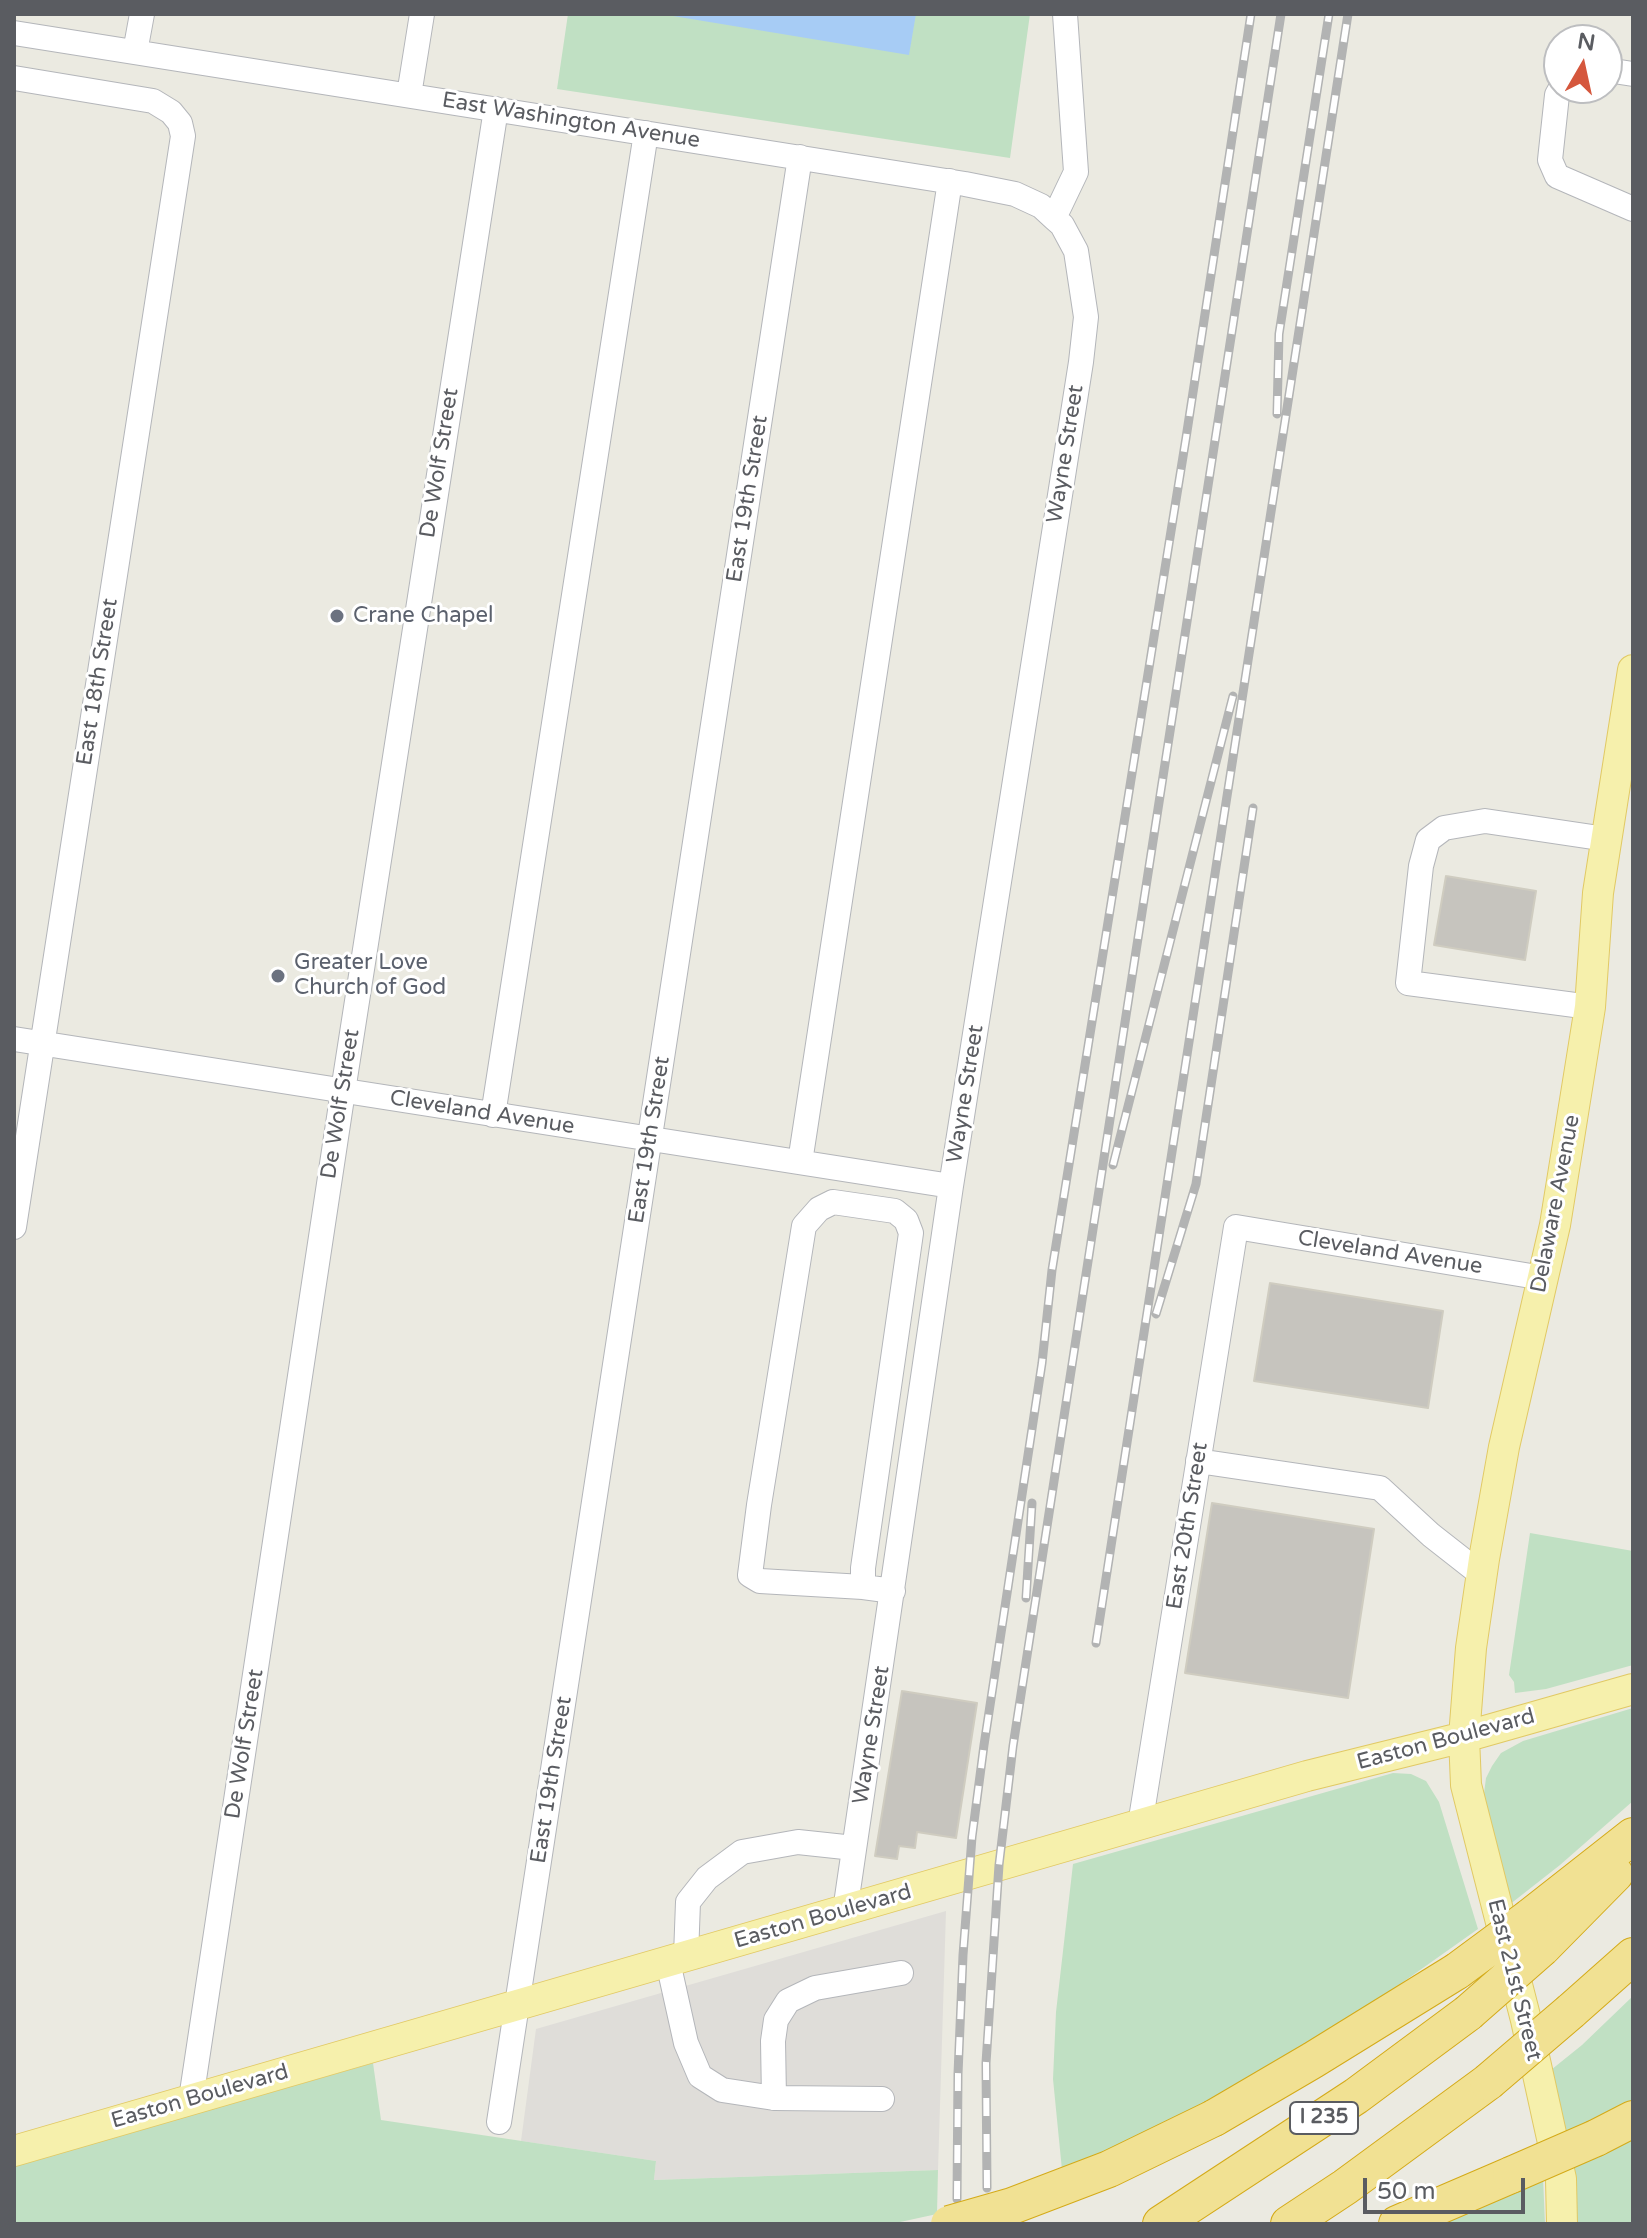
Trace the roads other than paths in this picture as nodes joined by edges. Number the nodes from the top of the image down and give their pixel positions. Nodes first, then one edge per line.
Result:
1 (142, 14) edge
2 (422, 14) edge
3 (1065, 14) edge
4 (14, 33) edge
5 (135, 52) junction
6 (14, 78) edge
7 (409, 95) junction
8 (1556, 104) edge
9 (496, 109) junction
10 (646, 133) junction
11 (800, 157) junction
12 (950, 181) junction
13 (1633, 209) edge
14 (1054, 218) junction
15 (1082, 277) joint
16 (1633, 670) edge
17 (1606, 839) junction
18 (1590, 1007) junction
19 (14, 1039) edge
20 (42, 1044) junction
21 (343, 1091) junction
22 (493, 1115) junction
23 (650, 1139) junction
24 (800, 1162) junction
25 (951, 1186) junction
26 (14, 1227) edge
27 (1236, 1227) joint
28 (1543, 1278) junction
29 (1198, 1461) junction
30 (1482, 1575) junction
31 (863, 1587) junction
32 (893, 1591) junction
33 (1633, 1689) edge
34 (1464, 1737) junction
35 (1140, 1825) junction
36 (1633, 1836) edge
37 (854, 1848) junction
38 (1633, 1855) edge
39 (845, 1911) junction
40 (1536, 1932) junction
41 (1633, 1956) edge
42 (677, 1959) junction
43 (901, 1973) dead end
44 (517, 2005) junction
45 (774, 2098) junction
46 (191, 2099) junction
47 (882, 2099) dead end
48 (1633, 2119) edge
49 (499, 2122) dead end
50 (14, 2151) edge
51 (1168, 2220) edge
52 (949, 2224) edge
53 (1289, 2224) edge
54 (1397, 2224) edge
55 (1562, 2224) edge

1 - 5 street
2 - 7 street
3 - 14 street
4 - 5 street, East Washington Avenue
5 - 7 street, East Washington Avenue
6 - 20 street, East 18th Street
7 - 9 street, East Washington Avenue
8 - 13 street
9 - 10 street, East Washington Avenue
9 - 21 street, De Wolf Street
10 - 11 street, East Washington Avenue
10 - 22 street
11 - 12 street, East Washington Avenue
11 - 23 street, East 19th Street
12 - 14 street, East Washington Avenue
12 - 24 street
14 - 15 street, East Washington Avenue
15 - 25 street, Wayne Street
16 - 17 main road, Delaware Avenue
17 - 18 main road, Delaware Avenue
17 - 18 street
18 - 28 main road, Delaware Avenue
19 - 20 street, Cleveland Avenue
20 - 21 street, Cleveland Avenue
20 - 26 street, East 18th Street
21 - 22 street, Cleveland Avenue
21 - 46 street, De Wolf Street
22 - 23 street, Cleveland Avenue
23 - 24 street, Cleveland Avenue
23 - 44 street, East 19th Street
24 - 25 street, Cleveland Avenue
25 - 32 street, Wayne Street
27 - 28 street, Cleveland Avenue
27 - 29 street, East 20th Street
28 - 30 main road, Delaware Avenue
29 - 30 street
29 - 35 street, East 20th Street
30 - 34 main road, Delaware Avenue
31 - 31 street
31 - 32 street
32 - 37 street, Wayne Street
33 - 34 main road, Easton Boulevard
34 - 35 main road, Easton Boulevard
34 - 55 main road, East 21st Street
35 - 39 main road, Easton Boulevard
36 - 40 highway
37 - 39 street, Wayne Street
37 - 42 street
38 - 40 highway, I 235
39 - 42 main road, Easton Boulevard
40 - 51 highway, I 235, bridge
40 - 52 highway, bridge
41 - 53 highway, bridge
42 - 44 main road, Easton Boulevard
42 - 45 street
43 - 45 street
44 - 46 main road, Easton Boulevard
44 - 49 street, East 19th Street
45 - 47 street
46 - 50 main road, Easton Boulevard
48 - 54 highway, bridge

